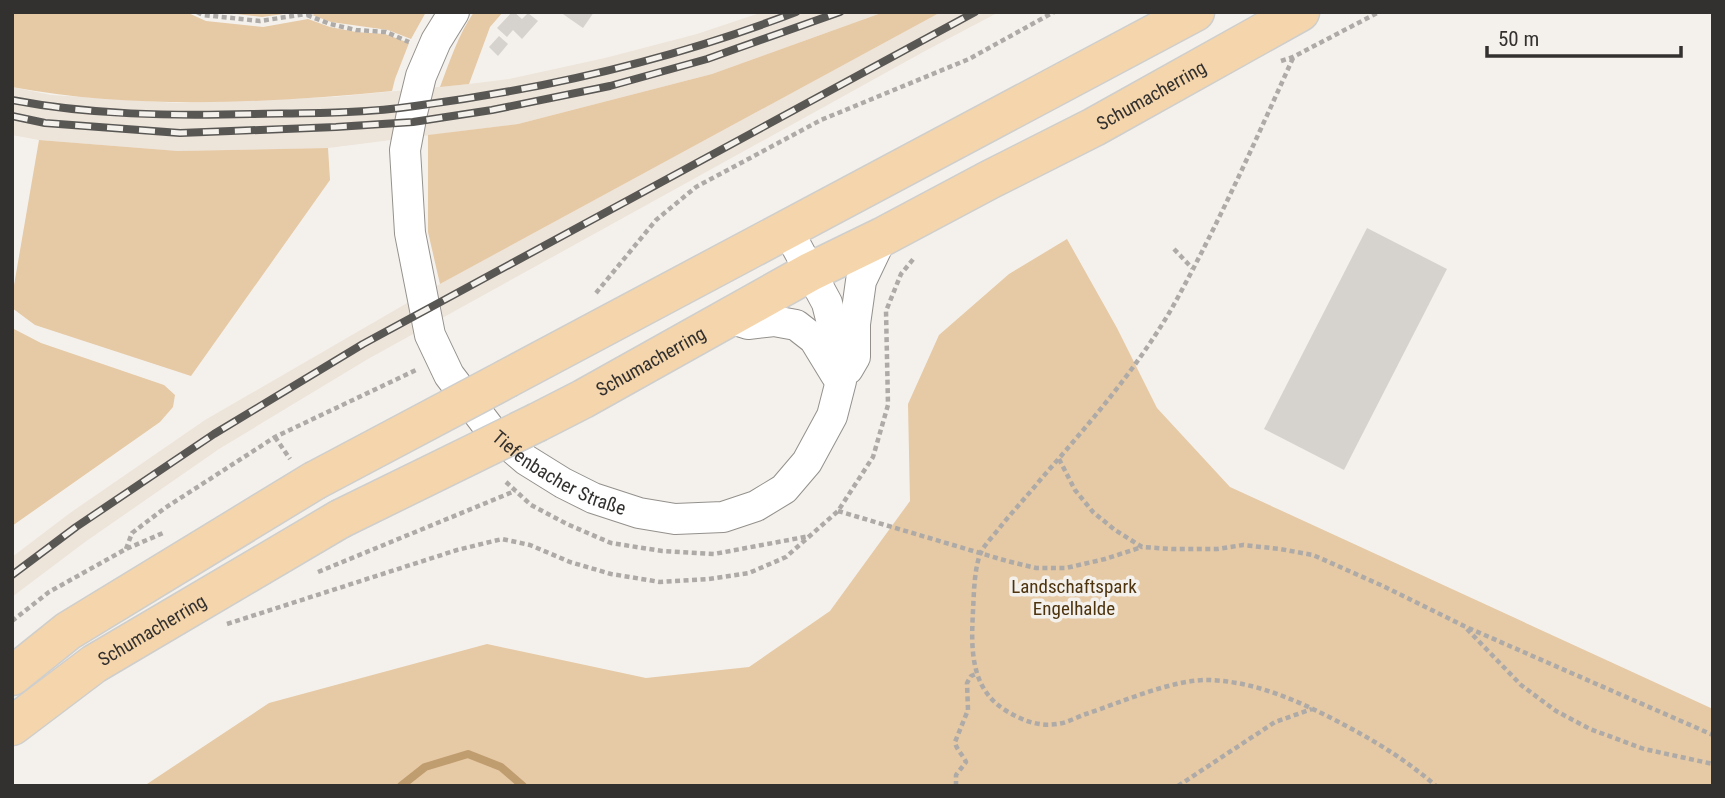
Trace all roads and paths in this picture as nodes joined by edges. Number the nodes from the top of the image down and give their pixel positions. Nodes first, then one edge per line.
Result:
1 (197, 12) edge
2 (454, 12) edge
3 (1054, 12) edge
4 (1195, 12) edge
5 (1300, 12) edge
6 (1379, 12) edge
7 (308, 13) edge
8 (412, 43) dead end
9 (1293, 57) junction
10 (1272, 64) dead end
11 (787, 229) junction
12 (882, 237) junction
13 (921, 249) dead end
14 (1174, 249) dead end
15 (1192, 268) junction
16 (810, 272) junction
17 (592, 299) dead end
18 (729, 318) junction
19 (422, 368) dead end
20 (841, 382) junction
21 (275, 437) junction
22 (1059, 459) junction
23 (306, 475) junction
24 (515, 491) dead end
25 (838, 511) junction
26 (1142, 547) junction
27 (981, 552) junction
28 (309, 576) dead end
29 (12, 621) edge
30 (226, 625) dead end
31 (1464, 626) junction
32 (976, 674) junction
33 (12, 676) edge
34 (1313, 709) junction
35 (12, 726) edge
36 (1713, 735) edge
37 (1713, 764) edge
38 (956, 786) edge
39 (1178, 786) edge
40 (1436, 786) edge

1 - 7 path
2 - 20 street, Tiefenbacher Straße
3 - 17 path
4 - 11 main road
5 - 12 main road, Schumacherring
6 - 9 path
7 - 8 path
9 - 10 path
9 - 15 path
11 - 16 street, Tiefenbacher Straße
11 - 23 main road, bridge
12 - 16 main road, Schumacherring
12 - 20 street
13 - 25 path
14 - 15 path
15 - 22 path
16 - 18 main road, Schumacherring
16 - 20 street, Tiefenbacher Straße
18 - 20 street
18 - 35 main road, Schumacherring, bridge
19 - 21 path
21 - 23 path
21 - 29 path
22 - 26 path
22 - 27 path
23 - 33 main road
24 - 28 path
25 - 27 path
25 - 30 path
26 - 27 path
26 - 31 path
27 - 32 path
31 - 36 path
31 - 37 path
32 - 34 path
32 - 38 path
34 - 39 path
34 - 40 path

